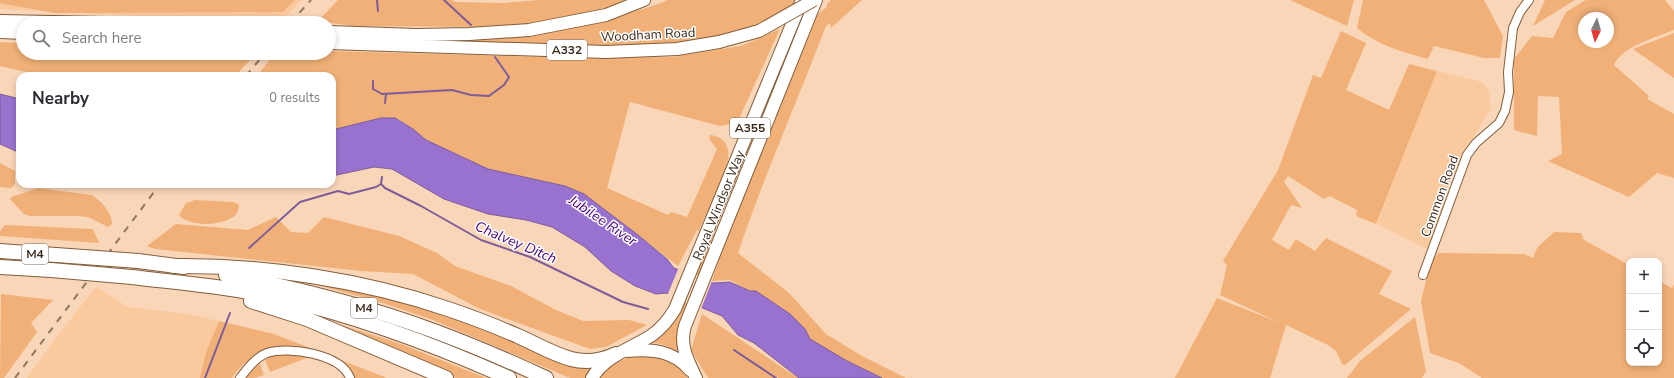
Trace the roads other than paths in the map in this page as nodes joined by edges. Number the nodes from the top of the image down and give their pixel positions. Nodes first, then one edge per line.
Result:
1 (644, 0) edge
2 (802, 0) edge
3 (815, 0) edge
4 (1529, 0) edge
5 (0, 20) edge
6 (16, 20) edge
7 (0, 32) edge
8 (336, 32) edge
9 (16, 33) edge
10 (336, 42) edge
11 (0, 251) edge
12 (174, 266) junction
13 (0, 267) edge
14 (1423, 274) dead end
15 (192, 284) junction
16 (619, 352) junction
17 (240, 378) edge
18 (350, 378) edge
19 (446, 378) edge
20 (509, 378) edge
21 (546, 378) edge
22 (592, 378) edge
23 (696, 378) edge

1 - 8 main road, Woodham Road / A332
2 - 16 main road, Royal Windsor Way / A355
3 - 10 main road, Woodham Road / A332, bridge
3 - 23 main road, Royal Windsor Way / A355
4 - 14 street, Common Road
5 - 6 main road
7 - 9 main road
11 - 12 highway, M4, bridge
12 - 16 highway, M4
12 - 21 highway, M4
13 - 15 highway, M4, bridge
15 - 19 highway, M4
15 - 20 highway, M4
16 - 22 main road, Royal Windsor Way
16 - 23 main road
17 - 18 street

